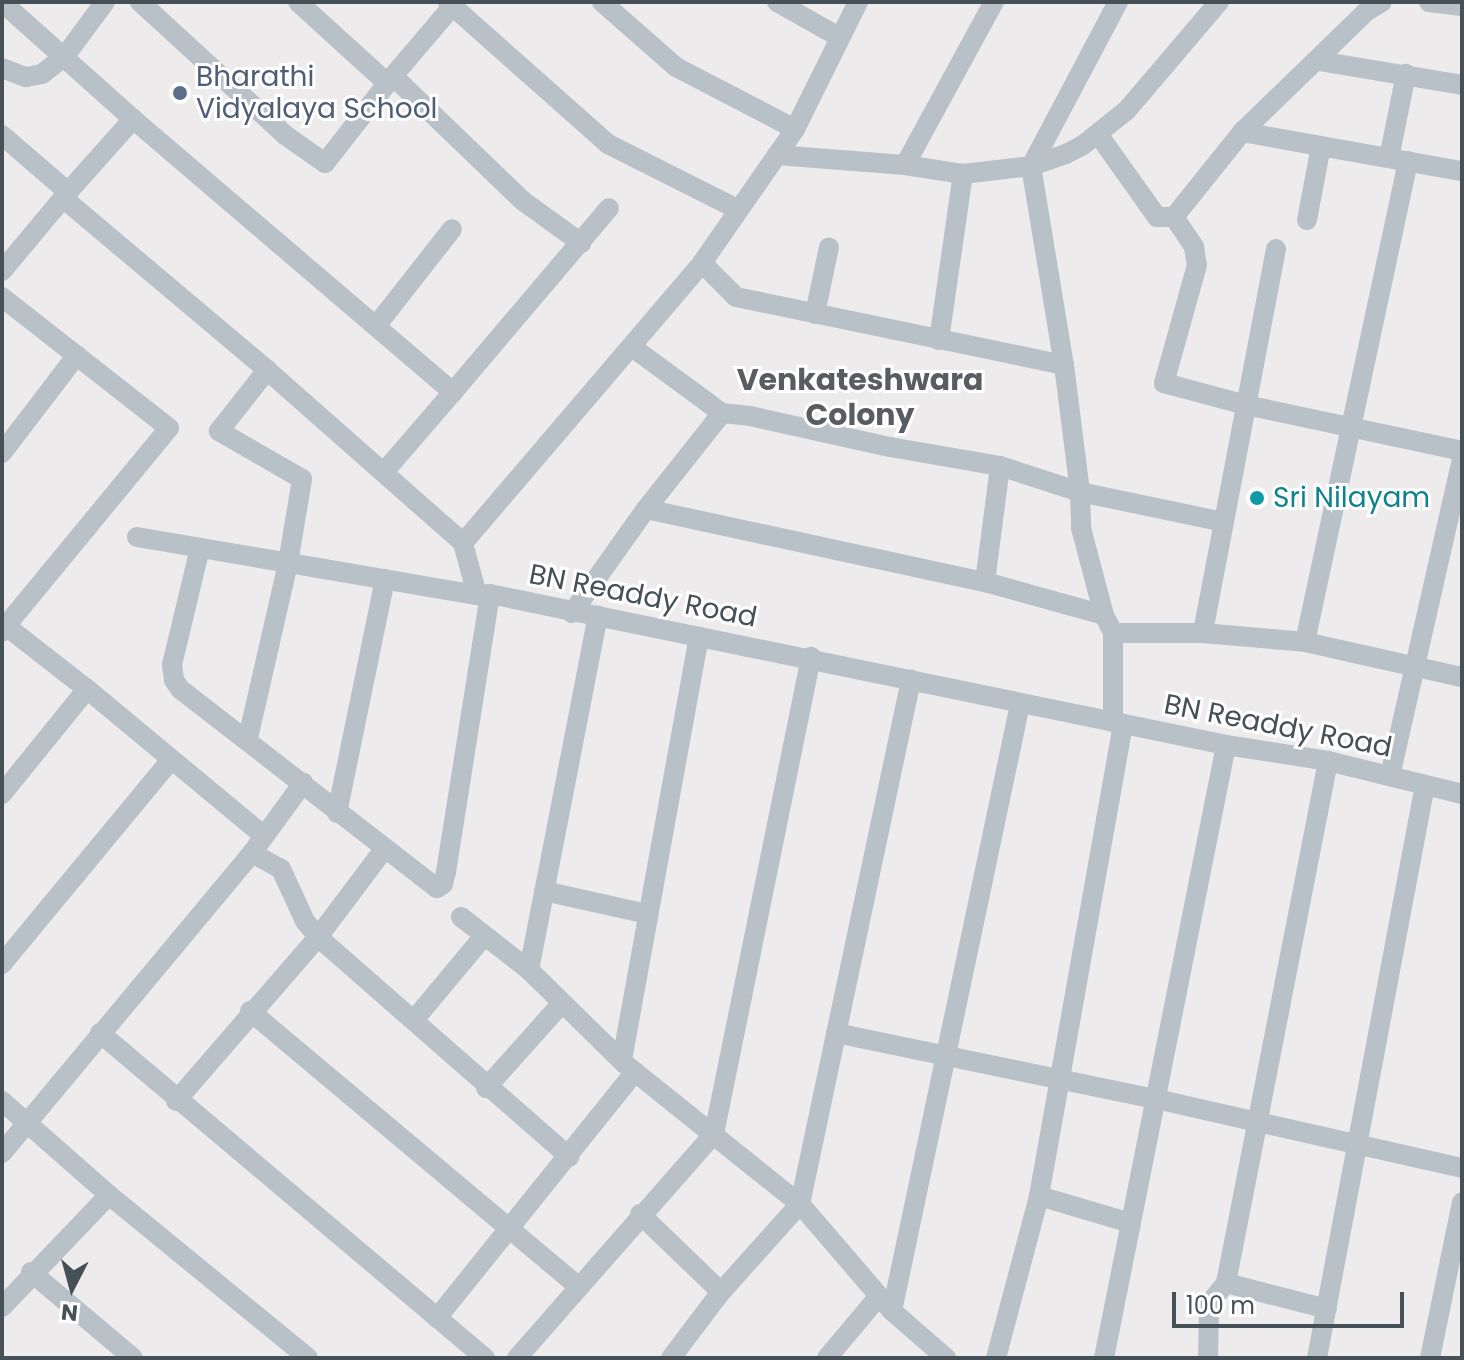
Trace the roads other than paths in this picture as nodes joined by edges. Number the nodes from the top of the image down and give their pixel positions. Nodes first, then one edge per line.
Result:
1 (2, 2) edge
2 (105, 2) edge
3 (140, 2) edge
4 (298, 2) edge
5 (602, 2) edge
6 (777, 2) edge
7 (858, 2) edge
8 (994, 2) edge
9 (1118, 2) edge
10 (1219, 2) edge
11 (1382, 2) edge
12 (1429, 2) edge
13 (452, 3) edge
14 (1462, 6) edge
15 (839, 37) junction
16 (65, 56) junction
17 (1319, 61) junction
18 (2, 68) edge
19 (1406, 74) junction
20 (390, 80) junction
21 (1462, 85) edge
22 (133, 119) junction
23 (795, 129) junction
24 (1242, 132) junction
25 (1098, 134) junction
26 (2, 135) edge
27 (1321, 146) junction
28 (777, 155) junction
29 (1399, 160) junction
30 (905, 165) junction
31 (1031, 166) junction
32 (1462, 171) edge
33 (963, 174) junction
34 (66, 195) junction
35 (609, 208) dead end
36 (737, 209) junction
37 (1174, 217) junction
38 (1307, 220) dead end
39 (452, 229) dead end
40 (581, 243) junction
41 (829, 247) dead end
42 (1276, 249) dead end
43 (702, 263) junction
44 (2, 271) edge
45 (2, 297) edge
46 (815, 314) junction
47 (376, 326) junction
48 (939, 340) junction
49 (632, 347) junction
50 (77, 355) junction
51 (1064, 365) junction
52 (267, 370) junction
53 (453, 392) junction
54 (1246, 405) junction
55 (722, 413) junction
56 (1353, 427) junction
57 (1462, 451) edge
58 (2, 453) edge
59 (1462, 460) edge
60 (1000, 466) junction
61 (384, 472) junction
62 (1080, 492) junction
63 (646, 509) junction
64 (1224, 522) junction
65 (137, 537) dead end
66 (463, 543) junction
67 (200, 548) junction
68 (288, 563) junction
69 (385, 579) junction
70 (985, 582) junction
71 (483, 594) junction
72 (572, 613) junction
73 (598, 616) junction
74 (1109, 624) junction
75 (4, 629) edge
76 (1203, 633) junction
77 (699, 637) junction
78 (1305, 642) junction
79 (811, 657) junction
80 (1414, 668) junction
81 (1462, 677) edge
82 (911, 680) junction
83 (87, 689) junction
84 (1020, 704) junction
85 (1118, 723) junction
86 (248, 738) junction
87 (1226, 745) junction
88 (171, 760) junction
89 (1328, 761) junction
90 (1390, 776) junction
91 (303, 783) junction
92 (1425, 785) junction
93 (3, 791) edge
94 (1462, 794) edge
95 (337, 813) junction
96 (258, 844) junction
97 (385, 848) junction
98 (544, 891) junction
99 (648, 914) junction
100 (461, 917) dead end
101 (484, 936) junction
102 (318, 937) junction
103 (5, 955) edge
104 (529, 970) junction
105 (562, 1003) junction
106 (250, 1011) junction
107 (414, 1020) junction
108 (100, 1033) junction
109 (836, 1033) junction
110 (943, 1054) junction
111 (628, 1066) junction
112 (1060, 1080) junction
113 (486, 1088) junction
114 (1156, 1099) junction
115 (2, 1101) edge
116 (176, 1101) junction
117 (26, 1122) junction
118 (1257, 1124) junction
119 (714, 1134) junction
120 (1358, 1147) junction
121 (2, 1153) edge
122 (569, 1157) junction
123 (1462, 1168) edge
124 (109, 1195) junction
125 (1039, 1196) junction
126 (1462, 1202) edge
127 (800, 1204) junction
128 (640, 1214) junction
129 (1131, 1223) junction
130 (508, 1228) junction
131 (31, 1272) junction
132 (1226, 1283) junction
133 (578, 1286) junction
134 (721, 1292) junction
135 (885, 1303) junction
136 (2, 1307) edge
137 (1327, 1309) junction
138 (437, 1318) junction
139 (121, 1354) edge
140 (308, 1358) edge
141 (485, 1358) edge
142 (517, 1358) edge
143 (671, 1358) edge
144 (827, 1358) edge
145 (946, 1358) edge
146 (996, 1358) edge
147 (1104, 1358) edge
148 (1208, 1358) edge
149 (1317, 1358) edge
150 (1430, 1358) edge

1 - 16 street
2 - 16 street
3 - 20 street
4 - 20 street
5 - 23 street
6 - 15 street
7 - 15 street
8 - 30 street
9 - 31 street
10 - 25 street
11 - 17 street
12 - 14 street
13 - 20 street
13 - 36 street
15 - 23 street
16 - 18 street
16 - 22 street
17 - 19 street
17 - 24 street
19 - 21 street
19 - 29 street
20 - 40 street
22 - 34 street
22 - 47 street
23 - 28 street
24 - 27 street
24 - 37 street
25 - 31 street
25 - 37 street
26 - 34 street
27 - 29 street
27 - 38 street
28 - 30 street
28 - 36 street
29 - 32 street
29 - 56 street
30 - 33 street
31 - 33 street
31 - 51 street
33 - 48 street
34 - 44 street
34 - 52 street
35 - 40 street
36 - 43 street
37 - 54 street
39 - 47 street
40 - 53 street
41 - 46 street
42 - 54 street
43 - 46 street
43 - 49 street
45 - 50 street
46 - 48 street
47 - 53 street
48 - 51 street
49 - 55 street
49 - 66 street
50 - 58 street
50 - 75 street
51 - 62 street
52 - 61 street
52 - 68 street
53 - 61 street
54 - 56 street
54 - 64 street
55 - 60 street
55 - 63 street
56 - 57 street
56 - 78 street
59 - 80 street
60 - 62 street
60 - 70 street
61 - 66 street
62 - 64 street
62 - 74 street
63 - 70 street
63 - 72 street
64 - 76 street
65 - 67 street, BN Readdy Road
66 - 71 street
67 - 68 street, BN Readdy Road
67 - 86 street
68 - 69 street, BN Readdy Road
68 - 86 street
69 - 71 street, BN Readdy Road
69 - 95 street
70 - 74 street
71 - 72 street, BN Readdy Road
71 - 97 street
72 - 73 street, BN Readdy Road
73 - 77 street, BN Readdy Road
73 - 98 street
74 - 76 street
74 - 85 street
75 - 83 street
76 - 78 street
77 - 79 street, BN Readdy Road
77 - 99 street
78 - 80 street
79 - 82 street, BN Readdy Road
79 - 119 street
80 - 81 street
80 - 90 street
82 - 84 street, BN Readdy Road
82 - 109 street
83 - 88 street
83 - 93 street
84 - 85 street, BN Readdy Road
84 - 110 street
85 - 87 street, BN Readdy Road
85 - 112 street
86 - 91 street
87 - 89 street, BN Readdy Road
87 - 114 street
88 - 96 street
88 - 103 street
89 - 90 street, BN Readdy Road
89 - 118 street
90 - 92 street, BN Readdy Road
91 - 95 street
91 - 96 street
92 - 94 street, BN Readdy Road
92 - 120 street
95 - 97 street
96 - 102 street
96 - 108 street
97 - 102 street
98 - 99 street
98 - 104 street
99 - 111 street
100 - 101 street
101 - 104 street
101 - 107 street
102 - 106 street
102 - 107 street
104 - 105 street
105 - 111 street
105 - 113 street
106 - 116 street
106 - 130 street
107 - 113 street
108 - 116 street
108 - 117 street
109 - 110 street
109 - 127 street
110 - 112 street
110 - 135 street
111 - 119 street
111 - 122 street
112 - 114 street
112 - 125 street
113 - 122 street
114 - 118 street
114 - 129 street
115 - 117 street
116 - 138 street
117 - 121 street
117 - 124 street
118 - 120 street
118 - 132 street
119 - 127 street
119 - 128 street
120 - 123 street
120 - 137 street
122 - 130 street
124 - 131 street
124 - 140 street
125 - 129 street
125 - 146 street
126 - 150 street
127 - 134 street
127 - 135 street
128 - 133 street
128 - 134 street
129 - 147 street
130 - 133 street
130 - 138 street
131 - 136 street
131 - 139 street
132 - 137 street
132 - 148 street
133 - 142 street
134 - 143 street
135 - 144 street
135 - 145 street
137 - 149 street
138 - 141 street

